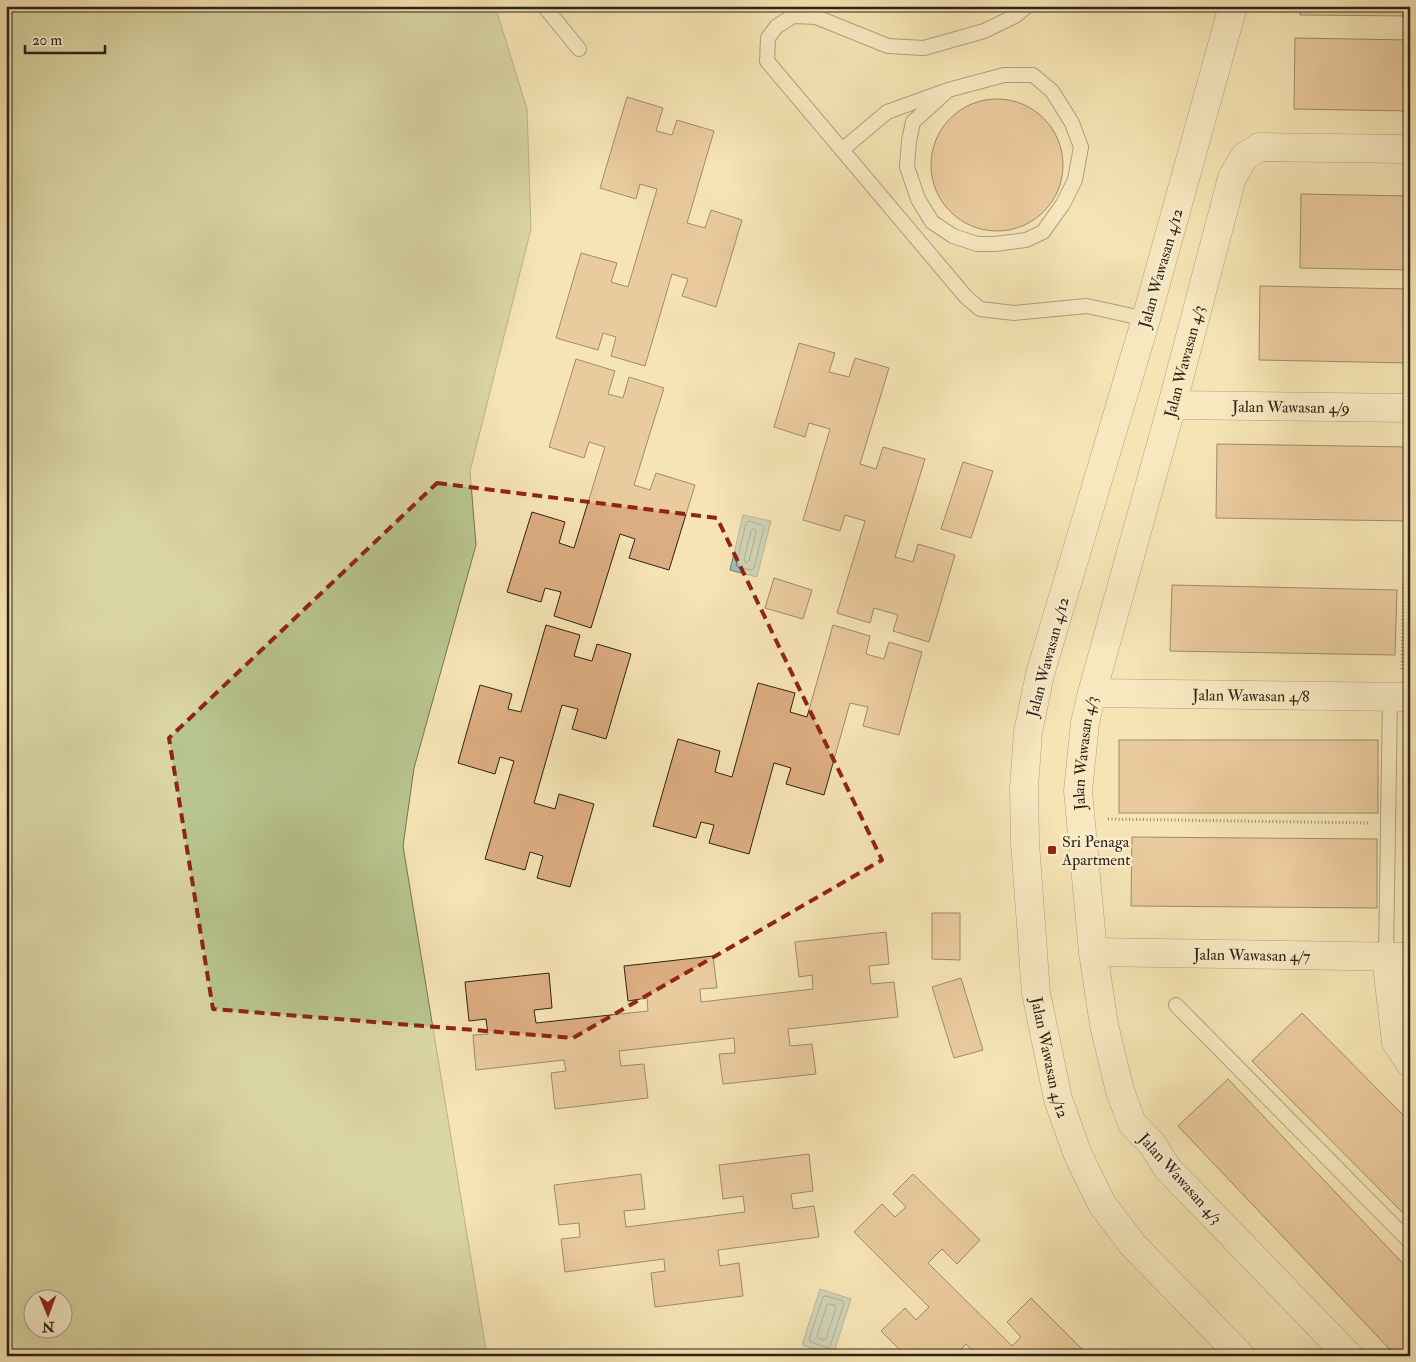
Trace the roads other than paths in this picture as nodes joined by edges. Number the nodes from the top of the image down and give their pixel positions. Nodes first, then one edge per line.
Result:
1 (544, 6) edge
2 (1027, 6) edge
3 (1233, 6) edge
4 (579, 49) dead end
5 (948, 90) junction
6 (1410, 149) edge
7 (842, 150) junction
8 (1146, 319) junction
9 (1172, 405) junction
10 (1410, 408) edge
11 (1092, 693) junction
12 (1401, 697) edge
13 (1093, 952) junction
14 (1398, 957) edge
15 (1176, 1005) dead end
16 (1410, 1063) edge
17 (1410, 1242) edge
18 (1240, 1356) edge
19 (1349, 1356) edge

1 - 4 lane
2 - 7 lane
3 - 8 street, Jalan Wawasan 4/12
5 - 5 lane
5 - 7 lane
6 - 9 street, Jalan Wawasan 4/3
7 - 8 lane
8 - 18 street, Jalan Wawasan 4/12
9 - 10 street, Jalan Wawasan 4/9
9 - 11 street, Jalan Wawasan 4/3
11 - 12 street, Jalan Wawasan 4/8
11 - 13 street, Jalan Wawasan 4/3
12 - 14 lane
13 - 14 street, Jalan Wawasan 4/7
13 - 19 street, Jalan Wawasan 4/3
14 - 16 street
15 - 17 lane

